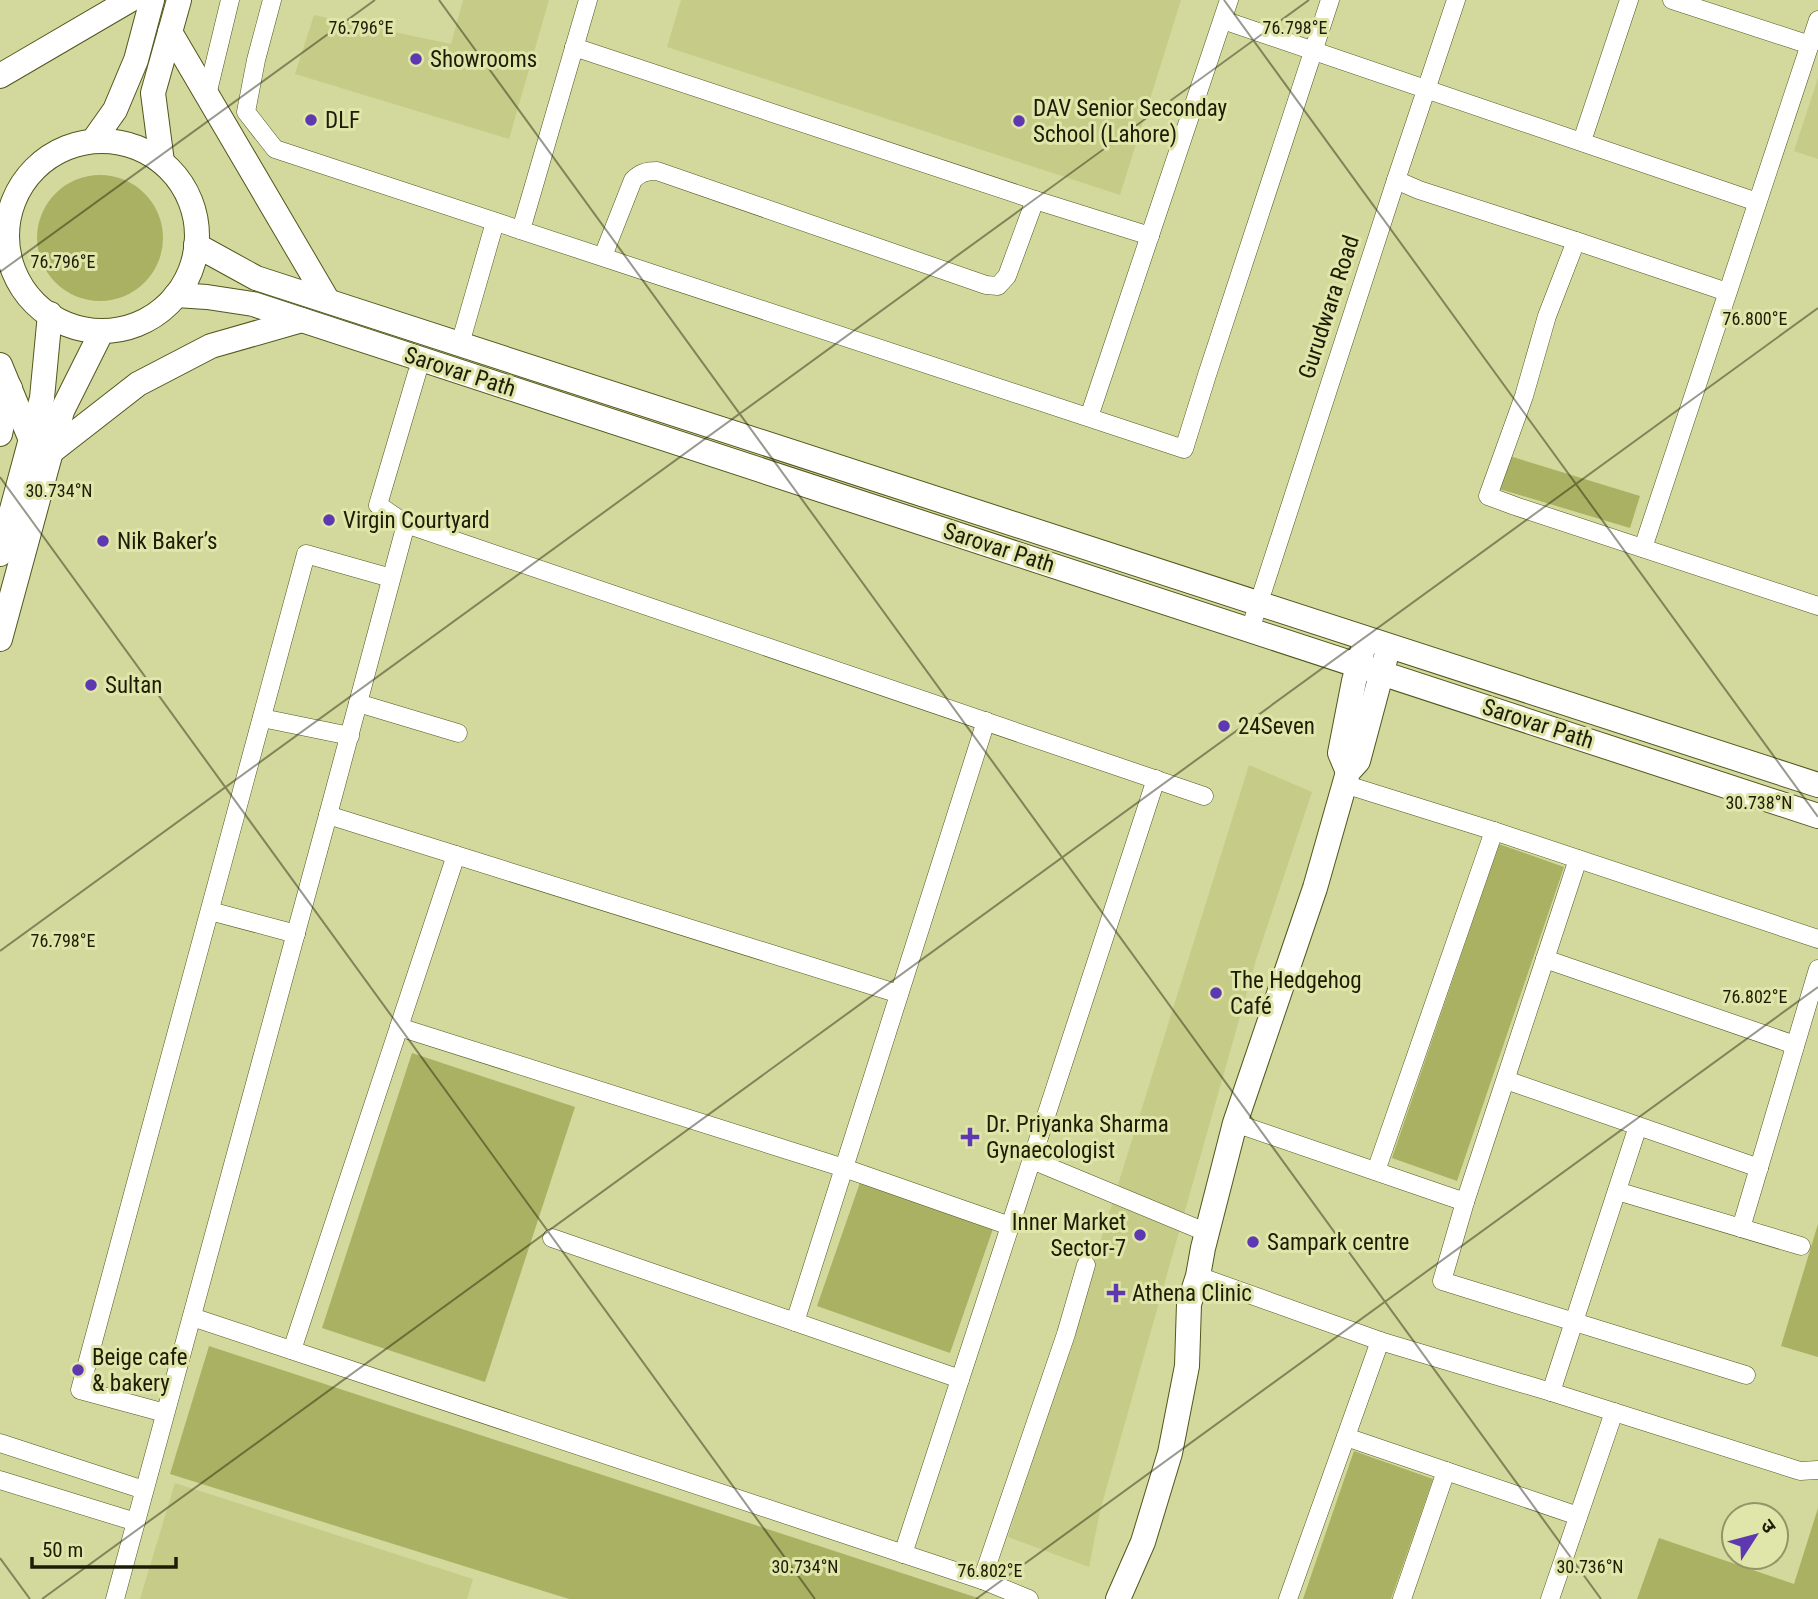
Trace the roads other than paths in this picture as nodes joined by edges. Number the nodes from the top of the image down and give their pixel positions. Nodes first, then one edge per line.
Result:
1 (130, 0) edge
2 (152, 0) edge
3 (179, 0) edge
4 (230, 0) edge
5 (272, 0) edge
6 (587, 0) edge
7 (1230, 0) edge
8 (1330, 0) edge
9 (1456, 0) edge
10 (1629, 0) edge
11 (1672, 0) edge
12 (108, 7) edge
13 (1223, 20) junction
14 (1818, 20) edge
15 (170, 32) junction
16 (1810, 45) junction
17 (574, 47) junction
18 (1313, 50) junction
19 (0, 76) edge
20 (1427, 89) junction
21 (207, 95) junction
22 (93, 141) junction
23 (1581, 141) junction
24 (162, 162) junction
25 (1396, 180) junction
26 (9, 186) edge
27 (1035, 200) junction
28 (1757, 202) junction
29 (495, 222) junction
30 (521, 230) junction
31 (1150, 236) junction
32 (1576, 241) junction
33 (3, 242) edge
34 (197, 245) junction
35 (603, 256) junction
36 (1727, 292) junction
37 (176, 295) junction
38 (328, 301) junction
39 (50, 314) junction
40 (302, 320) junction
41 (102, 331) junction
42 (460, 344) junction
43 (0, 365) edge
44 (417, 373) dead end
45 (10, 388) junction
46 (1088, 417) junction
47 (0, 434) edge
48 (41, 446) junction
49 (406, 524) junction
50 (1643, 548) junction
51 (0, 554) edge
52 (391, 578) junction
53 (1259, 603) junction
54 (1818, 606) edge
55 (1250, 630) junction
56 (0, 639) edge
57 (1378, 642) junction
58 (1370, 669) junction
59 (358, 703) junction
60 (262, 718) junction
61 (986, 722) junction
62 (458, 733) dead end
63 (350, 736) junction
64 (1346, 778) junction
65 (1156, 779) junction
66 (1818, 785) edge
67 (1204, 796) dead end
68 (328, 815) junction
69 (1818, 816) edge
70 (1493, 831) junction
71 (456, 855) junction
72 (1578, 859) junction
73 (210, 911) junction
74 (296, 934) junction
75 (1818, 939) edge
76 (1545, 959) junction
77 (1818, 969) edge
78 (899, 994) junction
79 (399, 1027) junction
80 (1796, 1045) junction
81 (1506, 1080) junction
82 (1235, 1123) junction
83 (1638, 1126) junction
84 (1032, 1160) junction
85 (844, 1168) junction
86 (1759, 1168) junction
87 (1376, 1171) junction
88 (1617, 1191) junction
89 (1465, 1202) junction
90 (1010, 1226) junction
91 (1741, 1228) junction
92 (1208, 1233) junction
93 (552, 1238) dead end
94 (1801, 1246) dead end
95 (1086, 1265) dead end
96 (1198, 1276) junction
97 (192, 1317) junction
98 (795, 1322) junction
99 (1574, 1322) junction
100 (1380, 1341) junction
101 (292, 1350) junction
102 (1746, 1376) dead end
103 (960, 1379) junction
104 (1551, 1392) junction
105 (1614, 1412) junction
106 (165, 1413) junction
107 (1346, 1437) junction
108 (0, 1443) edge
109 (1818, 1470) edge
110 (1446, 1471) junction
111 (0, 1480) edge
112 (144, 1490) junction
113 (1578, 1516) junction
114 (136, 1522) junction
115 (903, 1554) junction
116 (982, 1580) junction
117 (115, 1599) edge
118 (1029, 1599) edge
119 (1118, 1599) edge
120 (1288, 1599) edge
121 (1402, 1599) edge
122 (1550, 1599) edge

1 - 12 main road
2 - 22 main road
3 - 15 main road
4 - 21 street
5 - 29 street
6 - 17 street
7 - 13 street
8 - 18 street
9 - 20 street, Gurudwara Road
10 - 23 street
11 - 16 street
12 - 19 main road
13 - 18 street
13 - 31 street
14 - 16 street
15 - 21 main road
15 - 24 main road
16 - 28 street
17 - 27 street
17 - 30 street
18 - 20 street
18 - 46 street
20 - 23 street
20 - 25 street, Gurudwara Road
21 - 38 main road
22 - 24 main road
22 - 26 main road
23 - 28 street
24 - 34 main road
25 - 32 street
25 - 53 street, Gurudwara Road
26 - 33 main road
27 - 31 street
27 - 35 street
28 - 36 street
29 - 30 street
29 - 42 street
30 - 35 street
31 - 46 street
32 - 36 street
32 - 50 street
33 - 39 main road
34 - 37 main road
34 - 38 main road, Sarovar Path
35 - 46 street
36 - 50 street
37 - 40 main road, Sarovar Path
37 - 41 main road
38 - 42 main road, Sarovar Path
39 - 41 main road
39 - 48 main road
40 - 48 main road
40 - 55 main road, Sarovar Path
41 - 48 main road
42 - 53 main road, Sarovar Path
43 - 45 main road
44 - 49 street
45 - 47 main road
45 - 48 main road
48 - 51 main road
48 - 56 main road
49 - 52 street
49 - 61 street
50 - 54 street
52 - 59 street
52 - 60 street
53 - 55 street, Gurudwara Road
53 - 57 main road, Sarovar Path
55 - 58 main road, Sarovar Path
57 - 58 main road
57 - 66 main road, Sarovar Path
58 - 64 main road
58 - 69 main road, Sarovar Path
59 - 62 street
59 - 63 street
60 - 63 street
60 - 73 street
61 - 65 street
61 - 78 street
63 - 68 street
64 - 70 street
64 - 82 main road
65 - 67 street
65 - 84 street
68 - 71 street
68 - 74 street
70 - 72 street
70 - 87 street
71 - 78 street
71 - 79 street
72 - 75 street
72 - 76 street
73 - 74 street
73 - 106 street
74 - 97 street
76 - 80 street
76 - 81 street
77 - 80 street
78 - 85 street
79 - 85 street
79 - 101 street
80 - 86 street
81 - 83 street
81 - 89 street
82 - 87 street
82 - 92 main road
83 - 86 street
83 - 88 street
84 - 90 street
84 - 92 street
85 - 90 street
85 - 98 street
86 - 91 street
87 - 89 street
88 - 91 street
88 - 99 street
89 - 99 street
90 - 103 street
91 - 94 street
92 - 96 main road
93 - 98 street
95 - 116 street
96 - 100 street
96 - 119 main road
97 - 101 street
97 - 106 street
98 - 103 street
99 - 102 street
99 - 104 street
100 - 104 street
100 - 107 street
101 - 115 street
103 - 115 street
104 - 105 street
105 - 109 street
105 - 113 street
106 - 112 street
107 - 110 street
107 - 120 street
108 - 112 street
110 - 113 street
110 - 121 street
111 - 114 street
112 - 114 street
113 - 122 street
114 - 117 street
115 - 116 street
116 - 118 street

